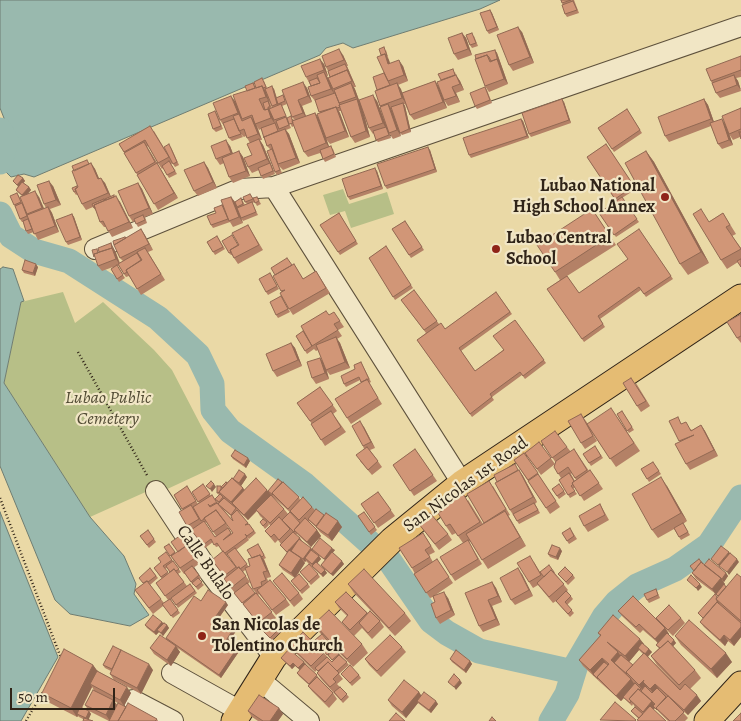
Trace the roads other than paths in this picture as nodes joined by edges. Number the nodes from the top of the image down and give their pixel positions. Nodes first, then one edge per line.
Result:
1 (741, 26) edge
2 (274, 187) junction
3 (95, 249) edge
4 (741, 297) edge
5 (462, 483) junction
6 (156, 490) road end
7 (274, 657) junction
8 (172, 673) dead end
9 (260, 680) junction
10 (741, 684) edge
11 (132, 700) dead end
12 (237, 716) edge
13 (173, 721) edge
14 (308, 721) edge
15 (707, 721) edge

1 - 2 street
2 - 3 street
2 - 5 street
4 - 5 main road, San Nicolas 1st Road
5 - 7 main road, San Nicolas 1st Road
6 - 7 street, Calle Bulalo
7 - 9 main road, San Nicolas 1st Road
8 - 12 street
9 - 12 main road, San Nicolas 1st Road
9 - 14 street
10 - 15 main road
11 - 13 street

